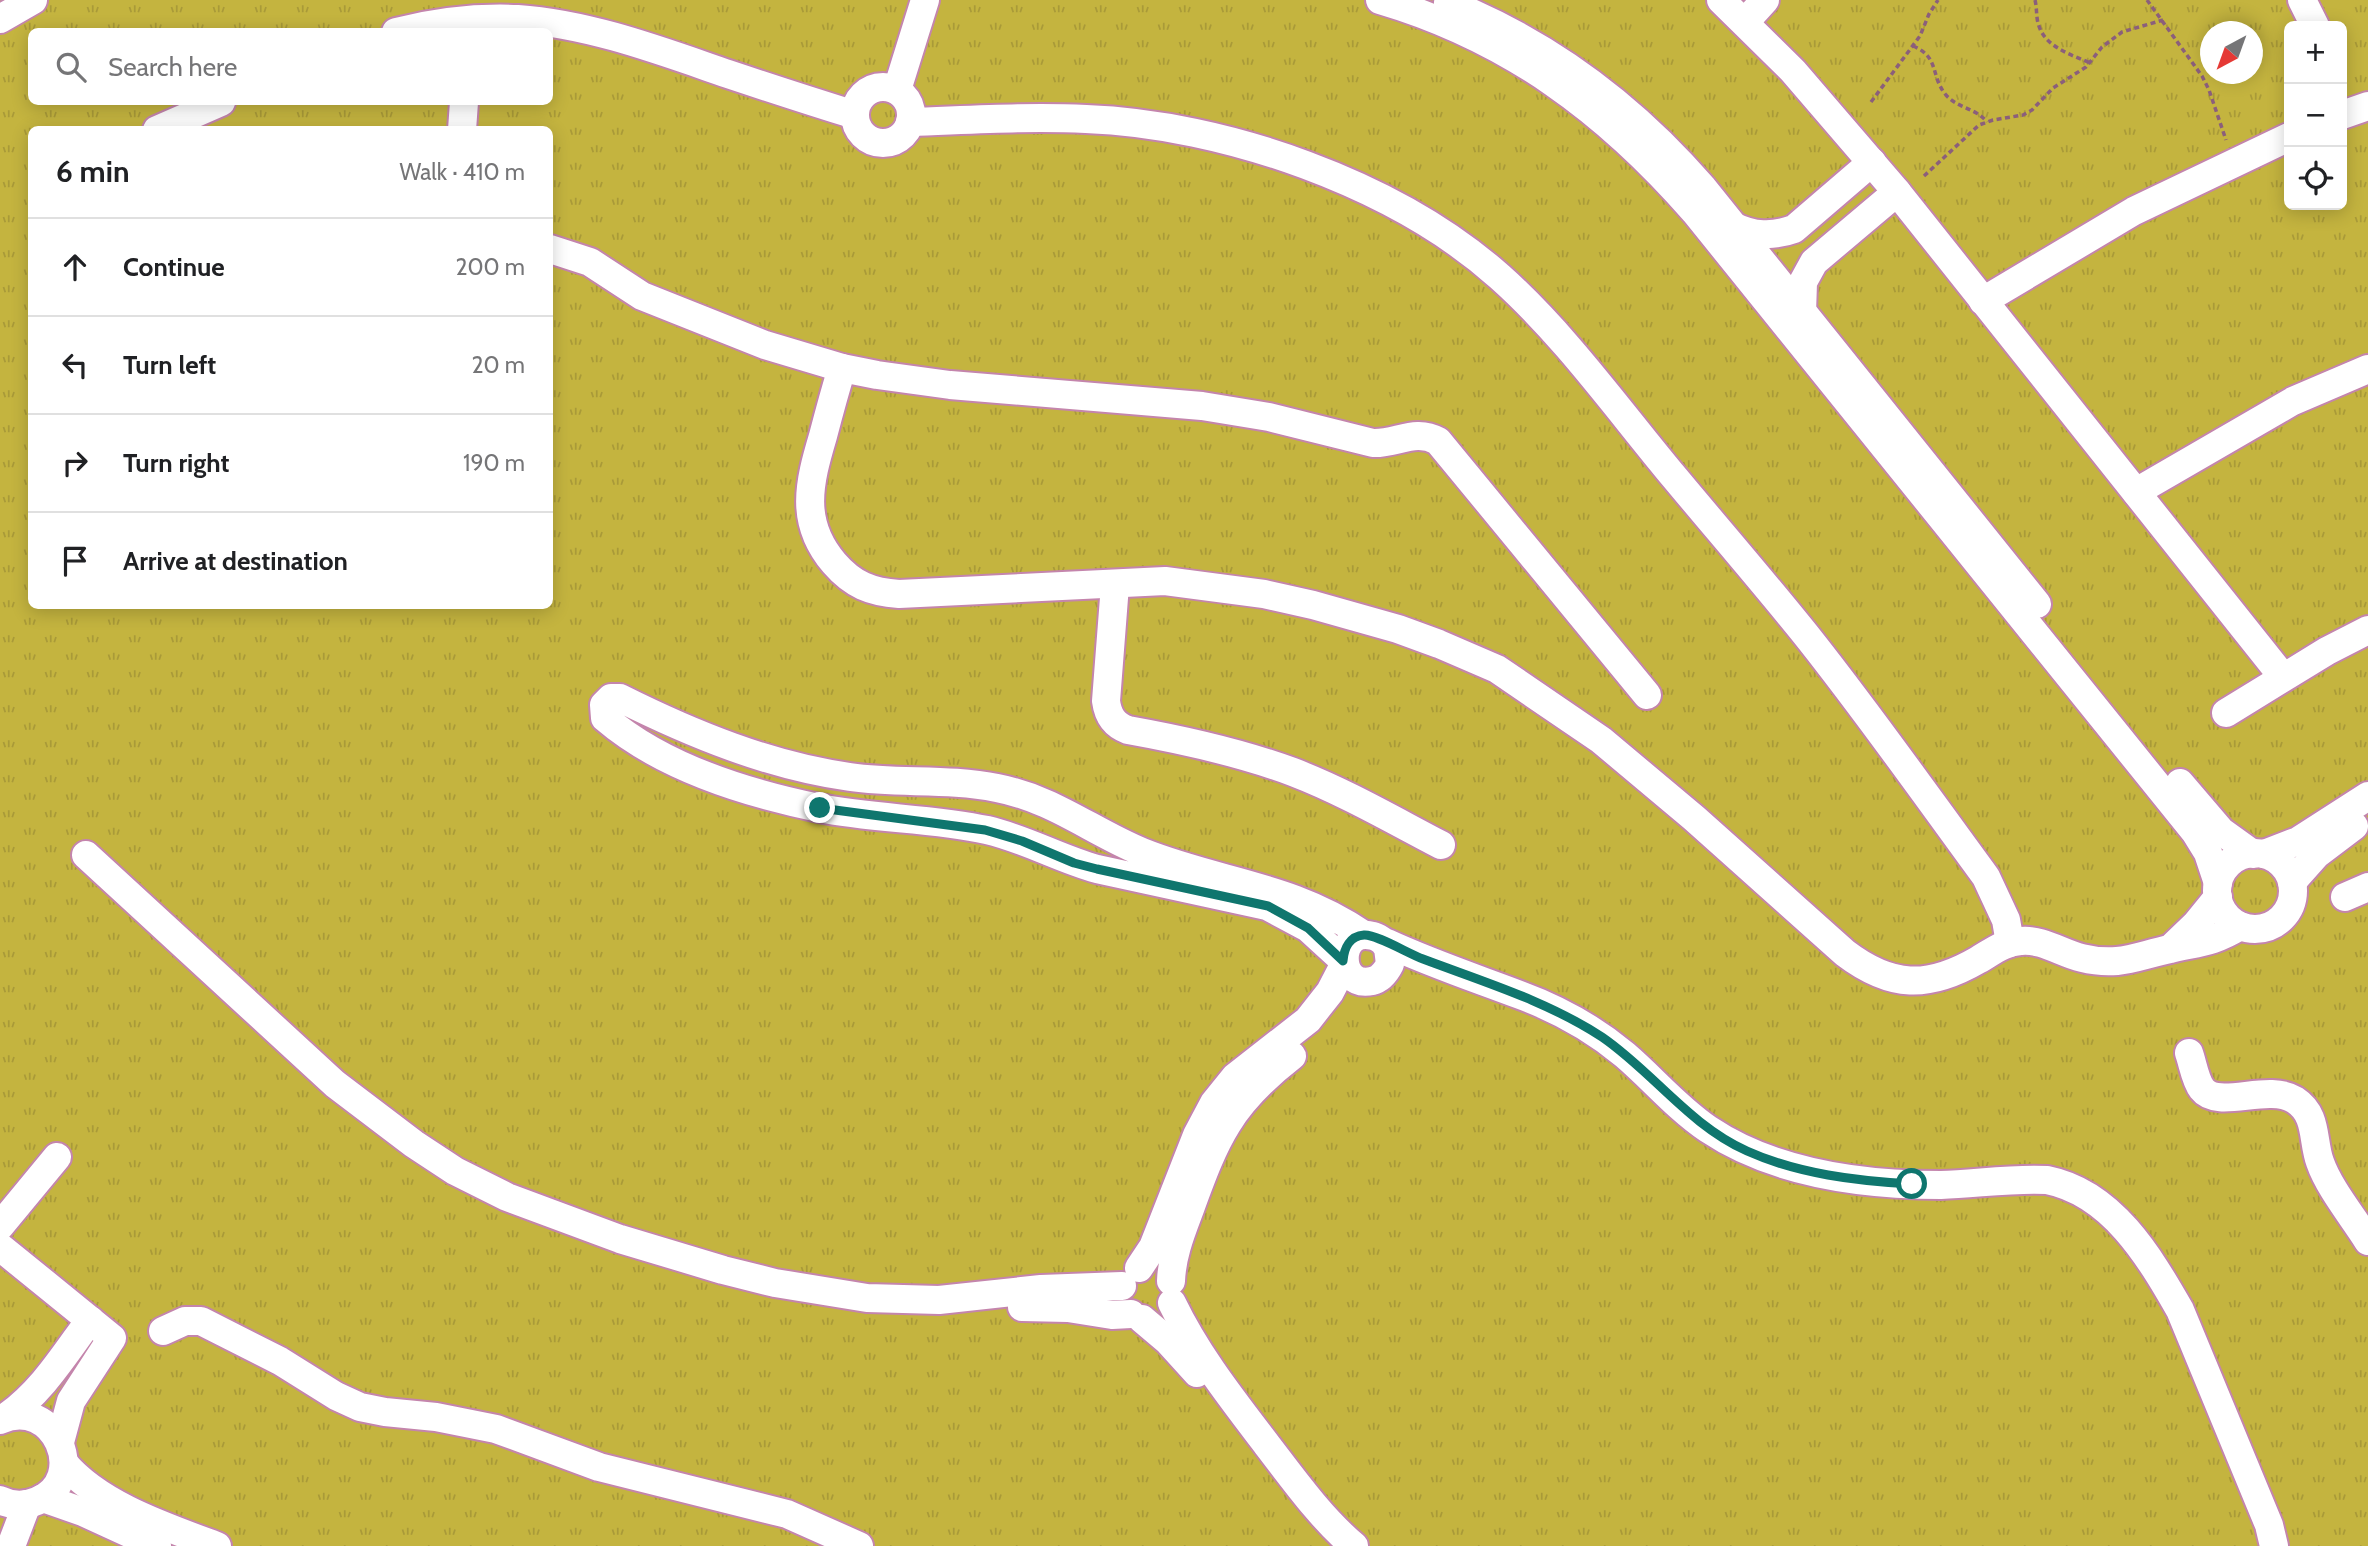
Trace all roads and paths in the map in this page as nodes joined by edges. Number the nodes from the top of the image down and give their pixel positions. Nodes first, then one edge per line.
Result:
1 (33, 0) edge
2 (925, 0) edge
3 (1380, 0) edge
4 (1441, 0) edge
5 (1721, 0) edge
6 (1765, 0) edge
7 (1938, 0) edge
8 (2035, 0) edge
9 (2147, 0) edge
10 (2302, 0) edge
11 (0, 19) edge
12 (2163, 20) junction
13 (2312, 21) edge
14 (1745, 22) junction
15 (468, 26) edge
16 (444, 28) edge
17 (1913, 46) junction
18 (2091, 63) junction
19 (897, 90) junction
20 (1871, 102) dead end
21 (214, 105) edge
22 (464, 105) edge
23 (855, 115) junction
24 (911, 122) junction
25 (1987, 122) junction
26 (166, 126) edge
27 (462, 126) edge
28 (2284, 139) edge
29 (1872, 162) junction
30 (2233, 162) junction
31 (1924, 176) dead end
32 (1897, 192) junction
33 (1732, 226) junction
34 (553, 249) edge
35 (1983, 301) junction
36 (1802, 313) junction
37 (842, 368) junction
38 (2368, 369) edge
39 (2136, 492) junction
40 (1115, 585) junction
41 (2368, 630) edge
42 (2283, 677) junction
43 (1647, 695) dead end
44 (2226, 713) dead end
45 (2368, 796) edge
46 (2368, 818) edge
47 (1441, 845) dead end
48 (2259, 854) junction
49 (86, 855) dead end
50 (2292, 882) junction
51 (2218, 890) junction
52 (2241, 926) junction
53 (1373, 938) junction
54 (2010, 943) junction
55 (2171, 948) junction
56 (1344, 963) junction
57 (1375, 979) junction
58 (2189, 1053) dead end
59 (57, 1157) dead end
60 (0, 1226) edge
61 (2368, 1241) edge
62 (0, 1247) edge
63 (1130, 1277) junction
64 (1172, 1292) junction
65 (972, 1307) junction
66 (1137, 1316) junction
67 (90, 1320) junction
68 (163, 1331) dead end
69 (1220, 1392) junction
70 (3, 1419) edge
71 (62, 1452) junction
72 (23, 1501) edge
73 (11, 1546) edge
74 (157, 1546) edge
75 (217, 1546) edge
76 (859, 1546) edge
77 (1331, 1546) edge
78 (1354, 1546) edge
79 (2262, 1546) edge
80 (2274, 1546) edge

1 - 11 street
2 - 19 street
3 - 51 street
4 - 33 street
5 - 14 street
6 - 14 street
7 - 17 path
8 - 18 path
9 - 12 path
10 - 13 street
12 - 18 path
12 - 30 path
14 - 29 street
15 - 16 street
15 - 23 street
17 - 20 path
17 - 25 path
18 - 25 path
19 - 23 street
19 - 24 street
21 - 26 street
22 - 27 street
23 - 24 street
24 - 54 street
25 - 31 path
28 - 30 street
29 - 32 street
29 - 33 street
30 - 35 street
32 - 35 street
32 - 36 street
33 - 36 street
34 - 37 street
35 - 39 street
36 - 48 street
37 - 40 street
37 - 43 street
38 - 39 street
39 - 42 street
40 - 47 street
40 - 54 street
41 - 42 street
42 - 44 street
45 - 48 street
46 - 50 street
48 - 50 street
48 - 51 street
49 - 65 street
50 - 52 street
51 - 52 street
51 - 55 street
52 - 55 street
53 - 56 street
53 - 56 street
53 - 57 street
53 - 80 street
54 - 55 street
56 - 57 street
56 - 63 street
57 - 64 street
57 - 79 street
58 - 61 street
59 - 60 street
62 - 67 street
63 - 64 street
63 - 65 street
63 - 66 street
64 - 66 street
64 - 69 street
65 - 66 street
66 - 69 street
67 - 70 street
67 - 71 street
68 - 76 street
69 - 77 street
69 - 78 street
70 - 71 street
71 - 72 street
71 - 75 street
72 - 73 street
72 - 74 street

